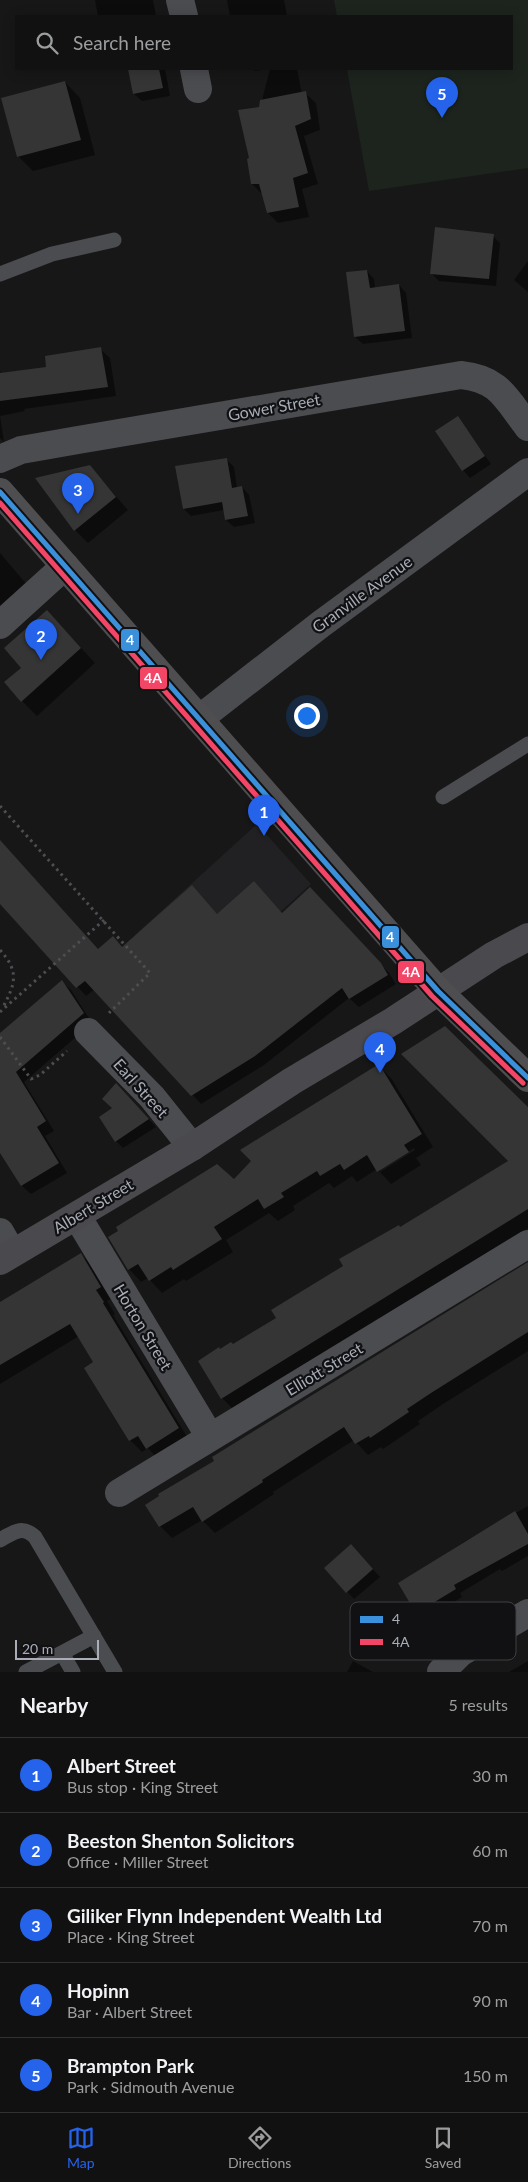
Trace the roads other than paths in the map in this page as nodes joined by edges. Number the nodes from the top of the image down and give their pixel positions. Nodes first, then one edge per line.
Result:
1 (180, 0) edge
2 (184, 15) edge
3 (114, 240) dead end
4 (0, 274) edge
5 (528, 427) edge
6 (0, 459) edge
7 (528, 472) edge
8 (0, 492) edge
9 (65, 566) junction
10 (0, 625) edge
11 (199, 719) junction
12 (528, 744) edge
13 (443, 798) dead end
14 (528, 936) edge
15 (438, 991) junction
16 (88, 1032) road end
17 (519, 1070) edge
18 (192, 1147) junction
19 (77, 1216) junction
20 (528, 1244) edge
21 (4, 1249) edge
22 (210, 1437) junction
23 (119, 1493) dead end
24 (0, 1540) edge
25 (528, 1613) edge
26 (516, 1620) edge
27 (94, 1636) junction
28 (62, 1653) junction
29 (453, 1660) edge
30 (26, 1672) edge
31 (73, 1672) edge
32 (115, 1672) edge
33 (441, 1672) edge

1 - 2 street
3 - 4 lane
5 - 6 street, Gower Street
7 - 11 street, Granville Avenue
8 - 9 highway
9 - 10 street
9 - 11 highway
11 - 15 highway
12 - 13 lane
14 - 15 street, Albert Street
15 - 17 highway
15 - 18 street, Albert Street
16 - 18 street, Earl Street
18 - 19 street, Albert Street
19 - 21 street, Albert Street
19 - 22 street, Horton Street
20 - 22 street, Elliott Street
22 - 23 street, Elliott Street
24 - 27 lane
25 - 26 street
27 - 28 lane
27 - 32 lane
28 - 30 lane
28 - 31 lane
29 - 33 street

